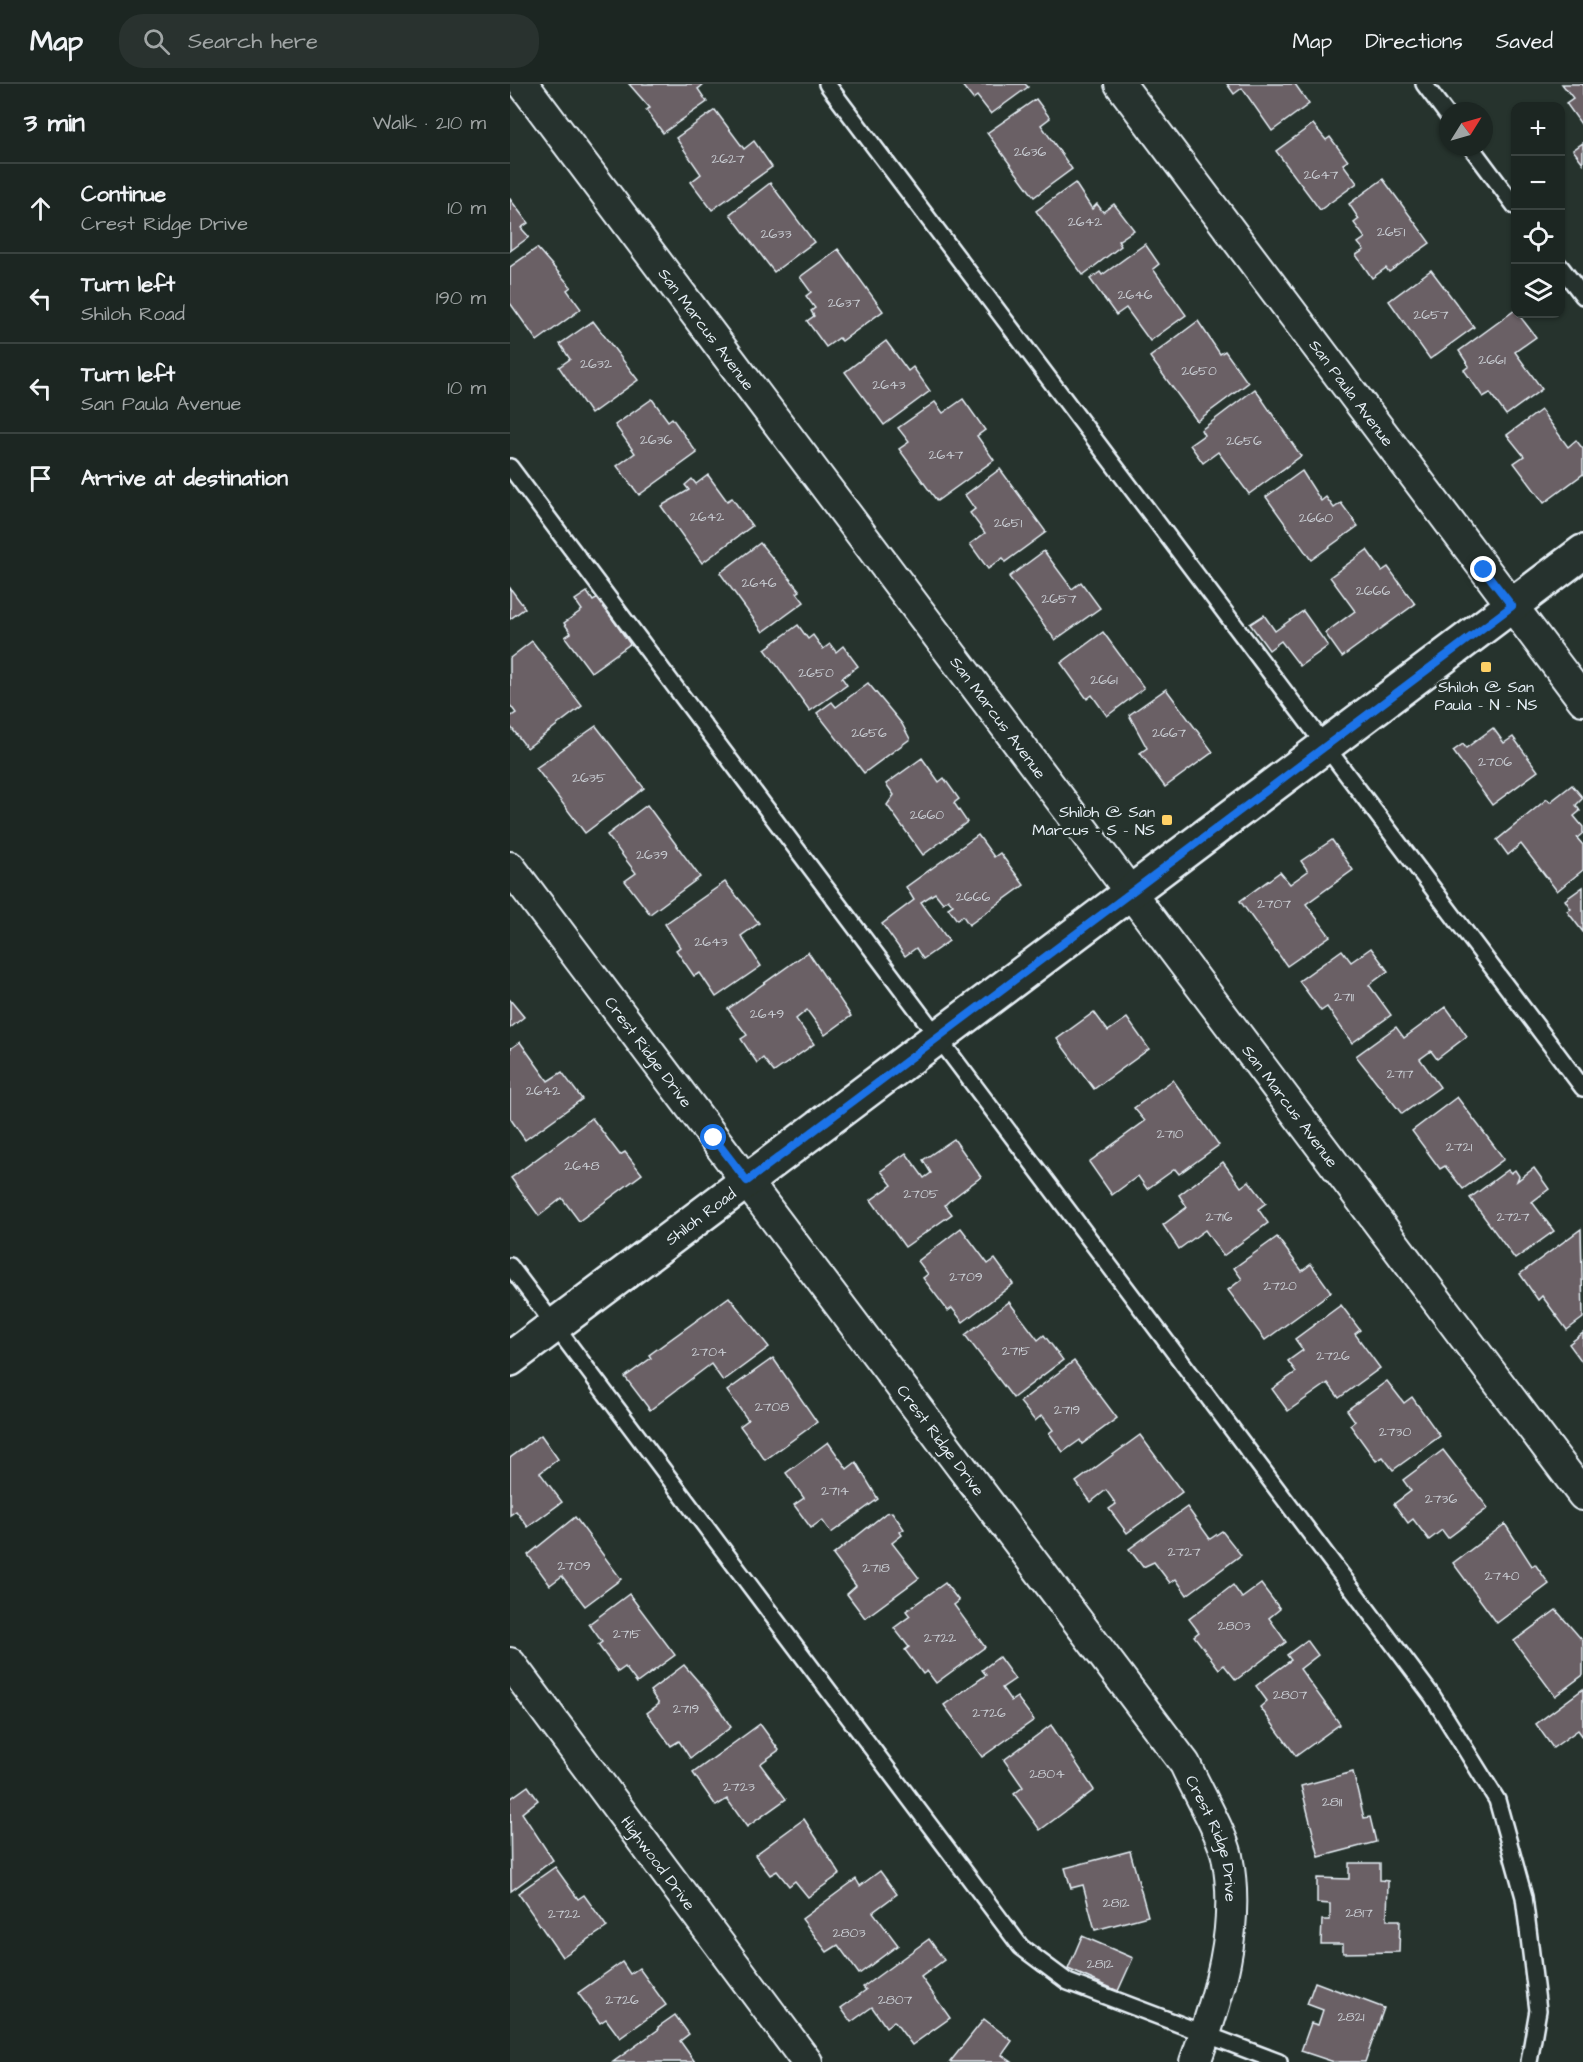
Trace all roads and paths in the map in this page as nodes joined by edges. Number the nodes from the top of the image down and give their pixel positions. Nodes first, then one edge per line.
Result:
1 (523, 84) edge
2 (826, 84) edge
3 (1120, 84) edge
4 (1424, 84) edge
5 (1439, 104) edge
6 (1478, 156) edge
7 (1511, 201) edge
8 (1565, 273) edge
9 (1583, 296) edge
10 (510, 467) edge
11 (1583, 552) edge
12 (1512, 606) junction
13 (1583, 700) edge
14 (1326, 746) junction
15 (510, 867) edge
16 (1130, 893) junction
17 (939, 1036) junction
18 (1583, 1088) edge
19 (747, 1181) junction
20 (510, 1266) edge
21 (555, 1325) junction
22 (510, 1359) edge
23 (1583, 1495) edge
24 (510, 1663) edge
25 (1205, 2034) junction
26 (807, 2062) edge
27 (1195, 2062) edge
28 (1279, 2062) edge
29 (1529, 2062) edge

1 - 16 street, San Marcus Avenue
2 - 14 lane
3 - 12 street, San Paula Avenue
4 - 5 lane
6 - 7 lane
8 - 9 lane
10 - 17 lane
11 - 12 street, Shiloh Road
12 - 13 street, San Paula Avenue
12 - 14 street, Shiloh Road
14 - 16 street, Shiloh Road
14 - 18 lane
15 - 19 street, Crest Ridge Drive
16 - 17 street, Shiloh Road
16 - 23 street, San Marcus Avenue
17 - 19 street, Shiloh Road
17 - 29 lane
19 - 21 street, Shiloh Road
19 - 25 street, Crest Ridge Drive
20 - 21 lane
21 - 22 street, Shiloh Road
21 - 25 lane
24 - 26 street, Highwood Drive
25 - 27 street, Crest Ridge Drive
25 - 28 lane

